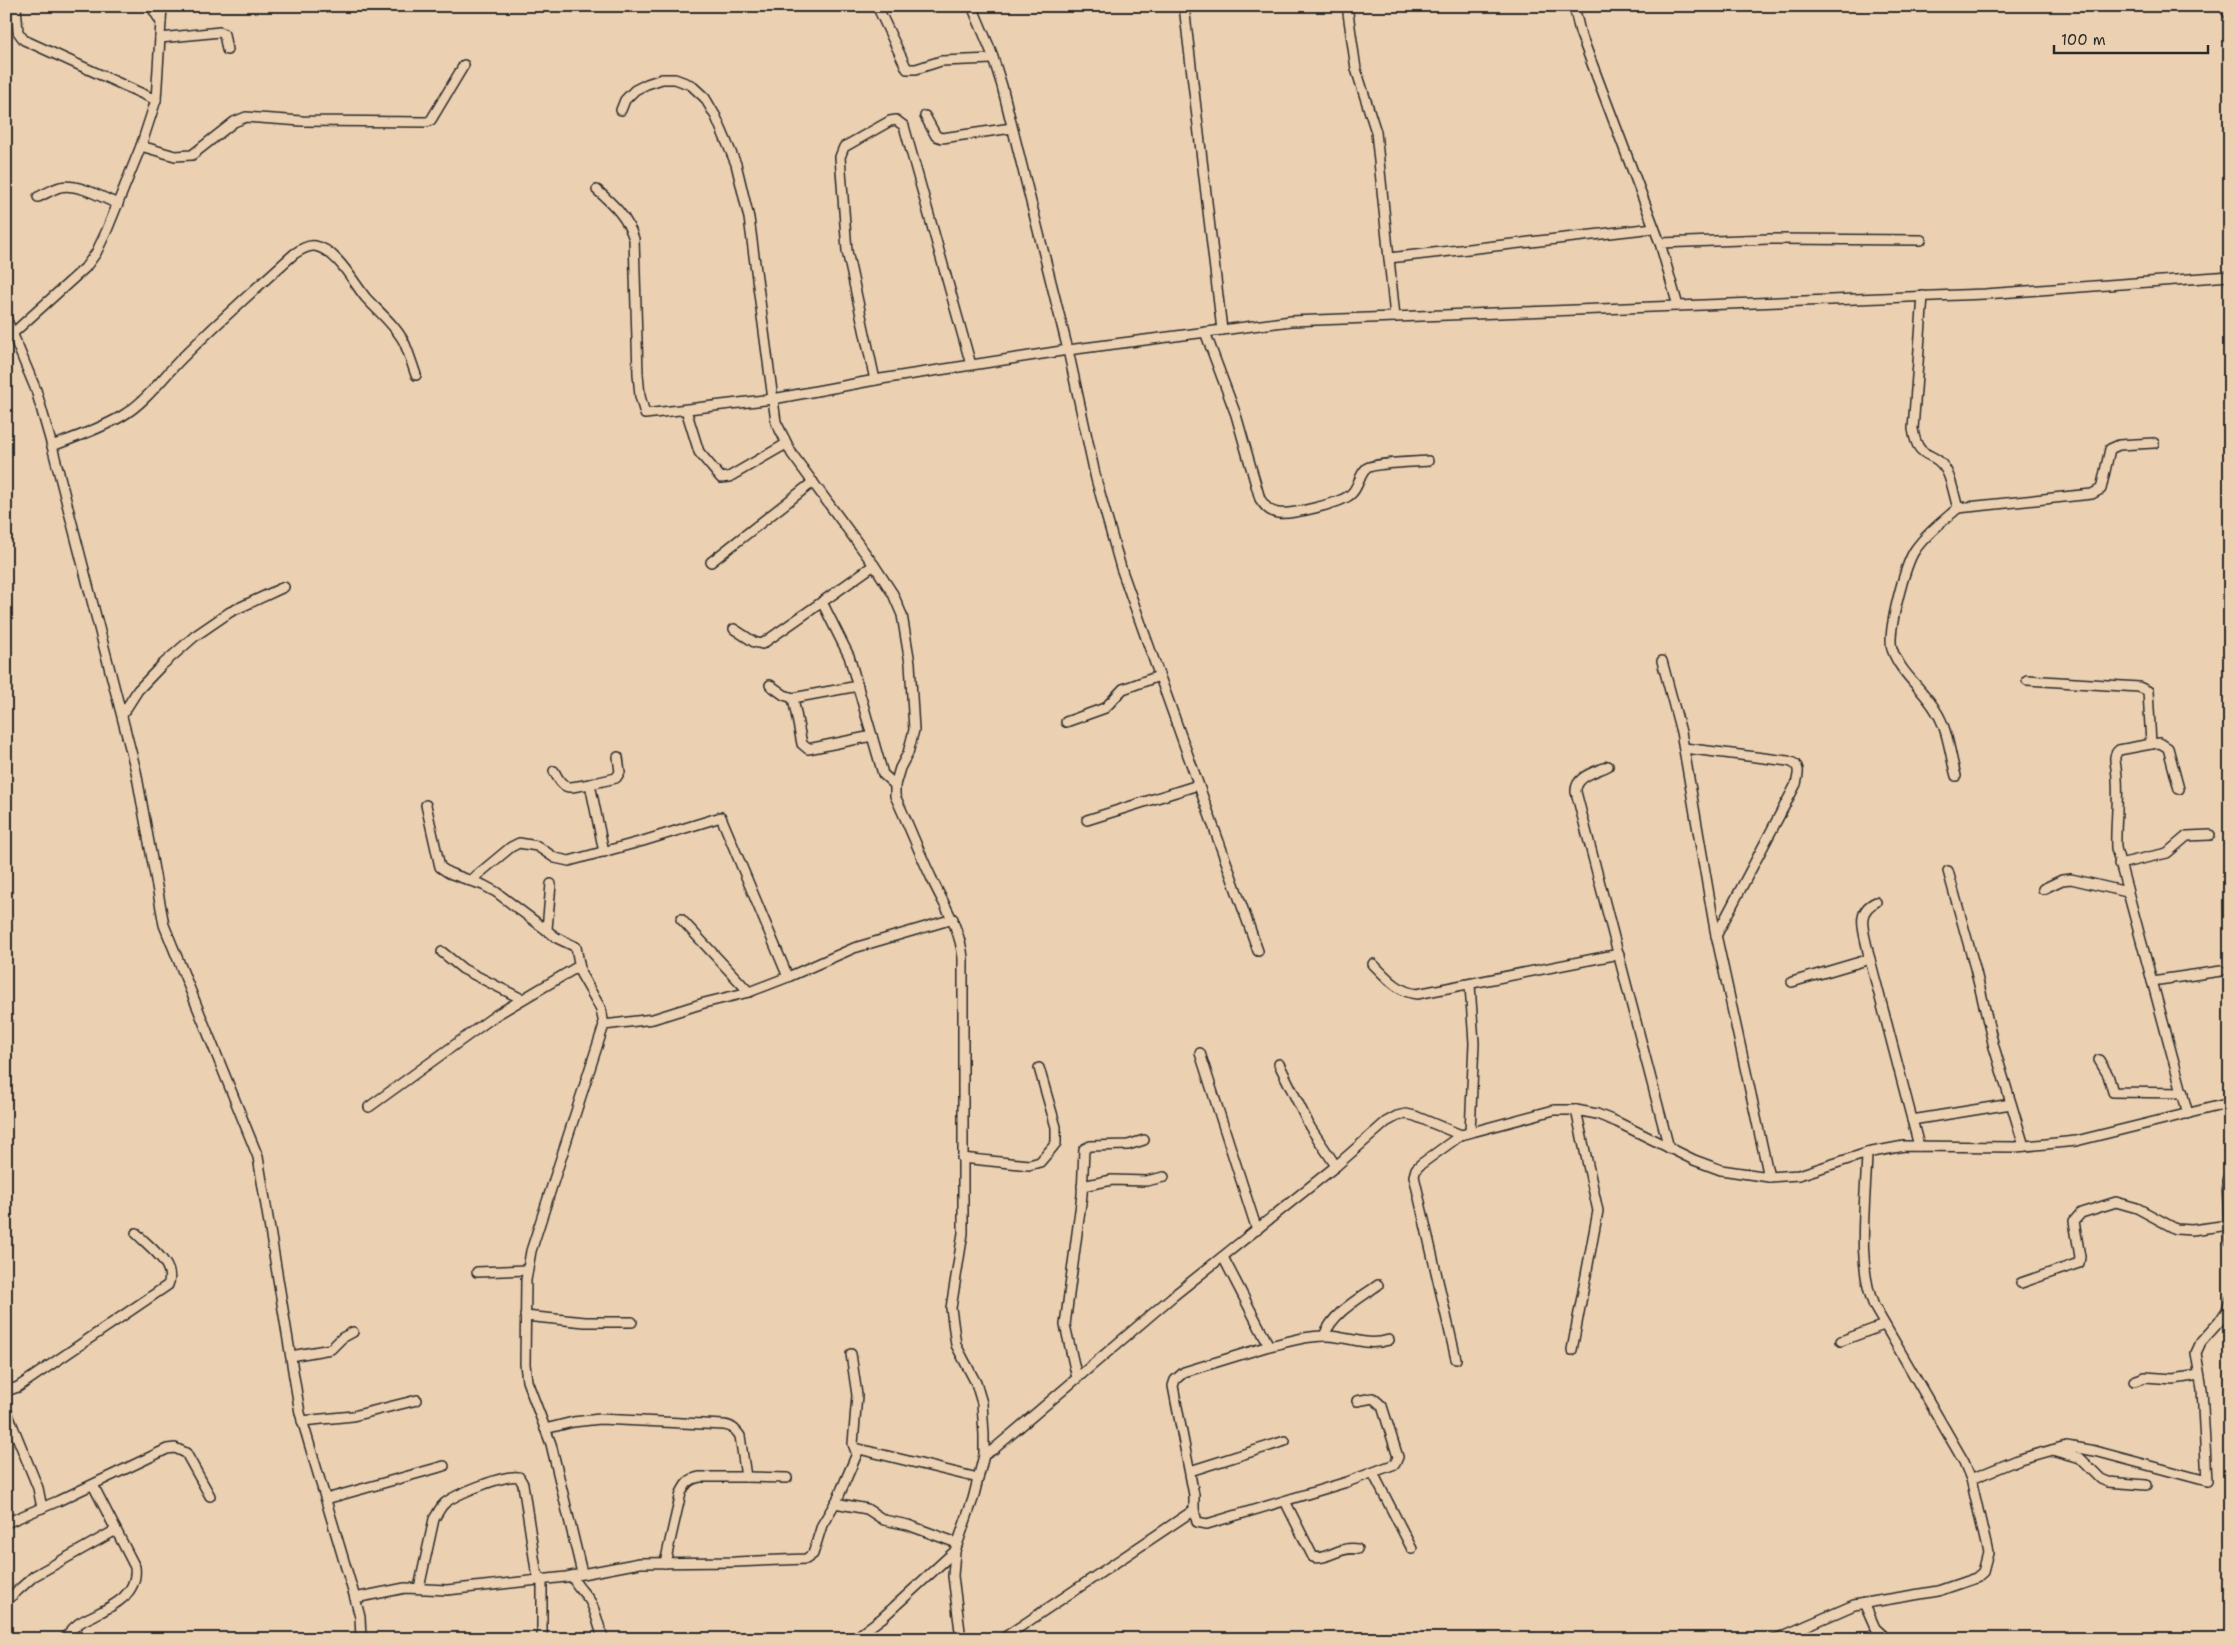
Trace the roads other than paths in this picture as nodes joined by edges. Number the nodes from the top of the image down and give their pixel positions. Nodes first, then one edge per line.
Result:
1 (16, 6) edge
2 (151, 6) edge
3 (162, 6) edge
4 (877, 6) edge
5 (972, 6) edge
6 (1184, 6) edge
7 (1347, 6) edge
8 (1574, 6) edge
9 (2225, 6) edge
10 (2230, 14) edge
11 (161, 22) junction
12 (160, 38) junction
13 (228, 50) dead end
14 (993, 59) junction
15 (464, 64) dead end
16 (156, 100) junction
17 (621, 110) dead end
18 (925, 116) dead end
19 (1012, 128) junction
20 (142, 146) junction
21 (598, 190) dead end
22 (38, 198) dead end
23 (118, 204) junction
24 (1654, 228) junction
25 (1921, 240) dead end
26 (1660, 243) junction
27 (1389, 258) junction
28 (2230, 276) edge
29 (1923, 296) junction
30 (1678, 306) junction
31 (1395, 317) junction
32 (6, 318) edge
33 (1222, 330) junction
34 (1205, 332) junction
35 (12, 334) junction
36 (1068, 350) junction
37 (971, 365) junction
38 (416, 375) dead end
39 (875, 380) junction
40 (772, 400) junction
41 (686, 410) junction
42 (2154, 443) dead end
43 (786, 444) junction
44 (52, 446) junction
45 (1428, 461) dead end
46 (813, 482) junction
47 (1958, 508) junction
48 (711, 562) dead end
49 (874, 565) junction
50 (284, 587) dead end
51 (822, 602) junction
52 (734, 629) dead end
53 (1662, 661) dead end
54 (1159, 676) junction
55 (2027, 680) dead end
56 (770, 685) dead end
57 (858, 686) junction
58 (793, 698) junction
59 (122, 715) junction
60 (1066, 722) dead end
61 (872, 736) junction
62 (2152, 744) junction
63 (1684, 748) junction
64 (618, 757) dead end
65 (1608, 766) dead end
66 (554, 771) dead end
67 (1956, 776) dead end
68 (590, 784) junction
69 (895, 785) junction
70 (1198, 785) junction
71 (2179, 790) dead end
72 (426, 805) dead end
73 (1087, 820) dead end
74 (2210, 835) dead end
75 (604, 852) junction
76 (2119, 864) junction
77 (1948, 871) dead end
78 (470, 881) junction
79 (551, 884) dead end
80 (2043, 889) dead end
81 (2127, 892) junction
82 (1876, 902) dead end
83 (681, 919) dead end
84 (953, 919) junction
85 (546, 930) junction
86 (1716, 936) junction
87 (1258, 951) dead end
88 (442, 952) dead end
89 (1618, 954) junction
90 (1870, 959) junction
91 (1373, 964) dead end
92 (579, 966) junction
93 (2222, 971) dead end
94 (788, 977) junction
95 (2152, 981) junction
96 (1792, 982) dead end
97 (1470, 985) junction
98 (749, 992) junction
99 (522, 999) junction
100 (604, 1025) junction
101 (1200, 1054) dead end
102 (2099, 1060) dead end
103 (1279, 1064) dead end
104 (1039, 1068) dead end
105 (2183, 1093) junction
106 (2230, 1103) edge
107 (2011, 1104) junction
108 (368, 1107) dead end
109 (1576, 1110) junction
110 (2188, 1114) junction
111 (1912, 1120) junction
112 (1466, 1134) junction
113 (1144, 1140) dead end
114 (1919, 1146) junction
115 (2024, 1146) junction
116 (1669, 1148) junction
117 (1867, 1153) junction
118 (962, 1158) junction
119 (1336, 1166) junction
120 (2230, 1172) edge
121 (1164, 1177) dead end
122 (1769, 1177) junction
123 (1082, 1186) junction
124 (2230, 1225) edge
125 (1257, 1230) junction
126 (136, 1234) dead end
127 (2230, 1241) edge
128 (1223, 1257) junction
129 (527, 1270) junction
130 (477, 1272) dead end
131 (2021, 1283) dead end
132 (1378, 1285) dead end
133 (2230, 1300) edge
134 (526, 1316) junction
135 (632, 1322) dead end
136 (1884, 1325) junction
137 (353, 1332) dead end
138 (1324, 1336) junction
139 (1389, 1340) dead end
140 (1841, 1341) dead end
141 (1269, 1346) junction
142 (1572, 1350) dead end
143 (851, 1354) dead end
144 (291, 1356) junction
145 (1456, 1359) dead end
146 (2199, 1375) junction
147 (1077, 1378) junction
148 (2134, 1381) dead end
149 (6, 1391) edge
150 (416, 1400) dead end
151 (1357, 1401) dead end
152 (302, 1421) junction
153 (545, 1429) junction
154 (1285, 1441) dead end
155 (2049, 1450) junction
156 (856, 1452) junction
157 (984, 1454) junction
158 (444, 1466) dead end
159 (1190, 1471) junction
160 (1373, 1473) junction
161 (746, 1477) junction
162 (787, 1478) dead end
163 (978, 1478) junction
164 (1970, 1479) junction
165 (93, 1485) junction
166 (2146, 1485) dead end
167 (210, 1496) dead end
168 (326, 1499) junction
169 (1284, 1500) junction
170 (834, 1503) junction
171 (42, 1508) junction
172 (1194, 1510) junction
173 (6, 1523) edge
174 (116, 1530) junction
175 (956, 1547) junction
176 (1412, 1549) dead end
177 (1357, 1550) dead end
178 (665, 1563) junction
179 (582, 1573) junction
180 (572, 1576) junction
181 (541, 1579) junction
182 (419, 1588) junction
183 (355, 1598) junction
184 (6, 1601) edge
185 (1864, 1603) junction
186 (64, 1639) edge
187 (361, 1639) edge
188 (542, 1639) edge
189 (604, 1639) edge
190 (854, 1639) edge
191 (960, 1639) edge
192 (1002, 1639) edge
193 (1776, 1639) edge
194 (1887, 1639) edge

1 - 16 street
2 - 11 street
3 - 11 street
4 - 14 street
5 - 14 street
6 - 33 street
7 - 27 street
8 - 24 street
9 - 10 main road
11 - 12 street
12 - 13 street
12 - 16 street
14 - 19 street
15 - 20 street
16 - 20 street
17 - 40 street
18 - 19 street
19 - 36 street
20 - 23 street
21 - 41 street
22 - 23 street
23 - 35 street
24 - 26 street
24 - 27 street
25 - 26 street
26 - 30 street
27 - 31 street
28 - 29 street
29 - 30 street
29 - 47 street
30 - 31 street
31 - 33 street
32 - 35 street
33 - 34 street
34 - 36 street
34 - 45 street
35 - 44 street
36 - 37 street
36 - 54 street
37 - 39 street
37 - 39 street
38 - 44 street
39 - 40 street
40 - 41 street
40 - 43 street
41 - 43 street
42 - 47 street
43 - 46 street
44 - 59 street
46 - 48 street
46 - 49 street
47 - 67 street
49 - 51 street
49 - 69 street
50 - 59 street
51 - 52 street
51 - 57 street
53 - 63 street
54 - 60 street
54 - 70 street
55 - 62 street
56 - 58 street
57 - 58 street
57 - 61 street
58 - 61 street
59 - 144 street
61 - 69 street
62 - 71 street
62 - 76 street
63 - 86 street
63 - 86 street
64 - 68 street
65 - 89 street
66 - 68 street
68 - 75 street
69 - 84 street
70 - 73 street
70 - 87 street
72 - 78 street
74 - 76 street
75 - 78 street
75 - 94 street
76 - 81 street
77 - 107 street
78 - 85 street
79 - 85 street
80 - 81 street
81 - 95 street
82 - 90 street
83 - 98 street
84 - 94 street
84 - 118 street
85 - 92 street
86 - 122 street
88 - 99 street
89 - 97 street
89 - 116 street
90 - 96 street
90 - 111 street
91 - 97 street
92 - 99 street
92 - 100 street
93 - 95 street
94 - 98 street
95 - 105 street
97 - 112 street
98 - 100 street
99 - 108 street
100 - 129 street
101 - 125 street
102 - 105 street
103 - 119 street
104 - 118 street
105 - 110 street
106 - 110 street
107 - 111 street
107 - 115 street
109 - 112 street
109 - 116 street
109 - 142 street
110 - 115 street
111 - 114 street
112 - 119 street
112 - 145 street
113 - 123 street
114 - 115 street
114 - 117 street
116 - 122 street
117 - 122 street
117 - 136 street
118 - 157 street
119 - 125 street
120 - 124 street
121 - 123 street
123 - 147 street
124 - 127 street
124 - 131 street
125 - 128 street
126 - 149 street
128 - 141 street
128 - 147 street
129 - 130 street
129 - 134 street
132 - 138 street
133 - 146 street
134 - 135 street
134 - 153 street
136 - 140 street
136 - 164 street
137 - 144 street
138 - 139 street
138 - 141 street
141 - 159 street
143 - 156 street
144 - 152 street
146 - 148 street
146 - 155 street
147 - 157 street
149 - 171 street
150 - 152 street
151 - 160 street
152 - 168 street
153 - 161 street
153 - 179 street
154 - 159 street
155 - 164 street
155 - 166 street
156 - 163 street
156 - 170 street
157 - 163 street
158 - 168 street
159 - 172 street
160 - 169 street
160 - 176 street
161 - 162 street
161 - 178 street
163 - 175 street
164 - 185 street
165 - 167 street
165 - 171 street
165 - 174 street
168 - 183 street
169 - 172 street
169 - 177 street
170 - 175 street
170 - 178 street
171 - 173 street
172 - 192 street
174 - 184 street
174 - 186 street
175 - 190 street
175 - 191 street
178 - 179 street
179 - 180 street
180 - 181 street
180 - 189 street
181 - 182 street
181 - 182 street
181 - 188 street
182 - 183 street
183 - 187 street
185 - 193 street
185 - 194 street

